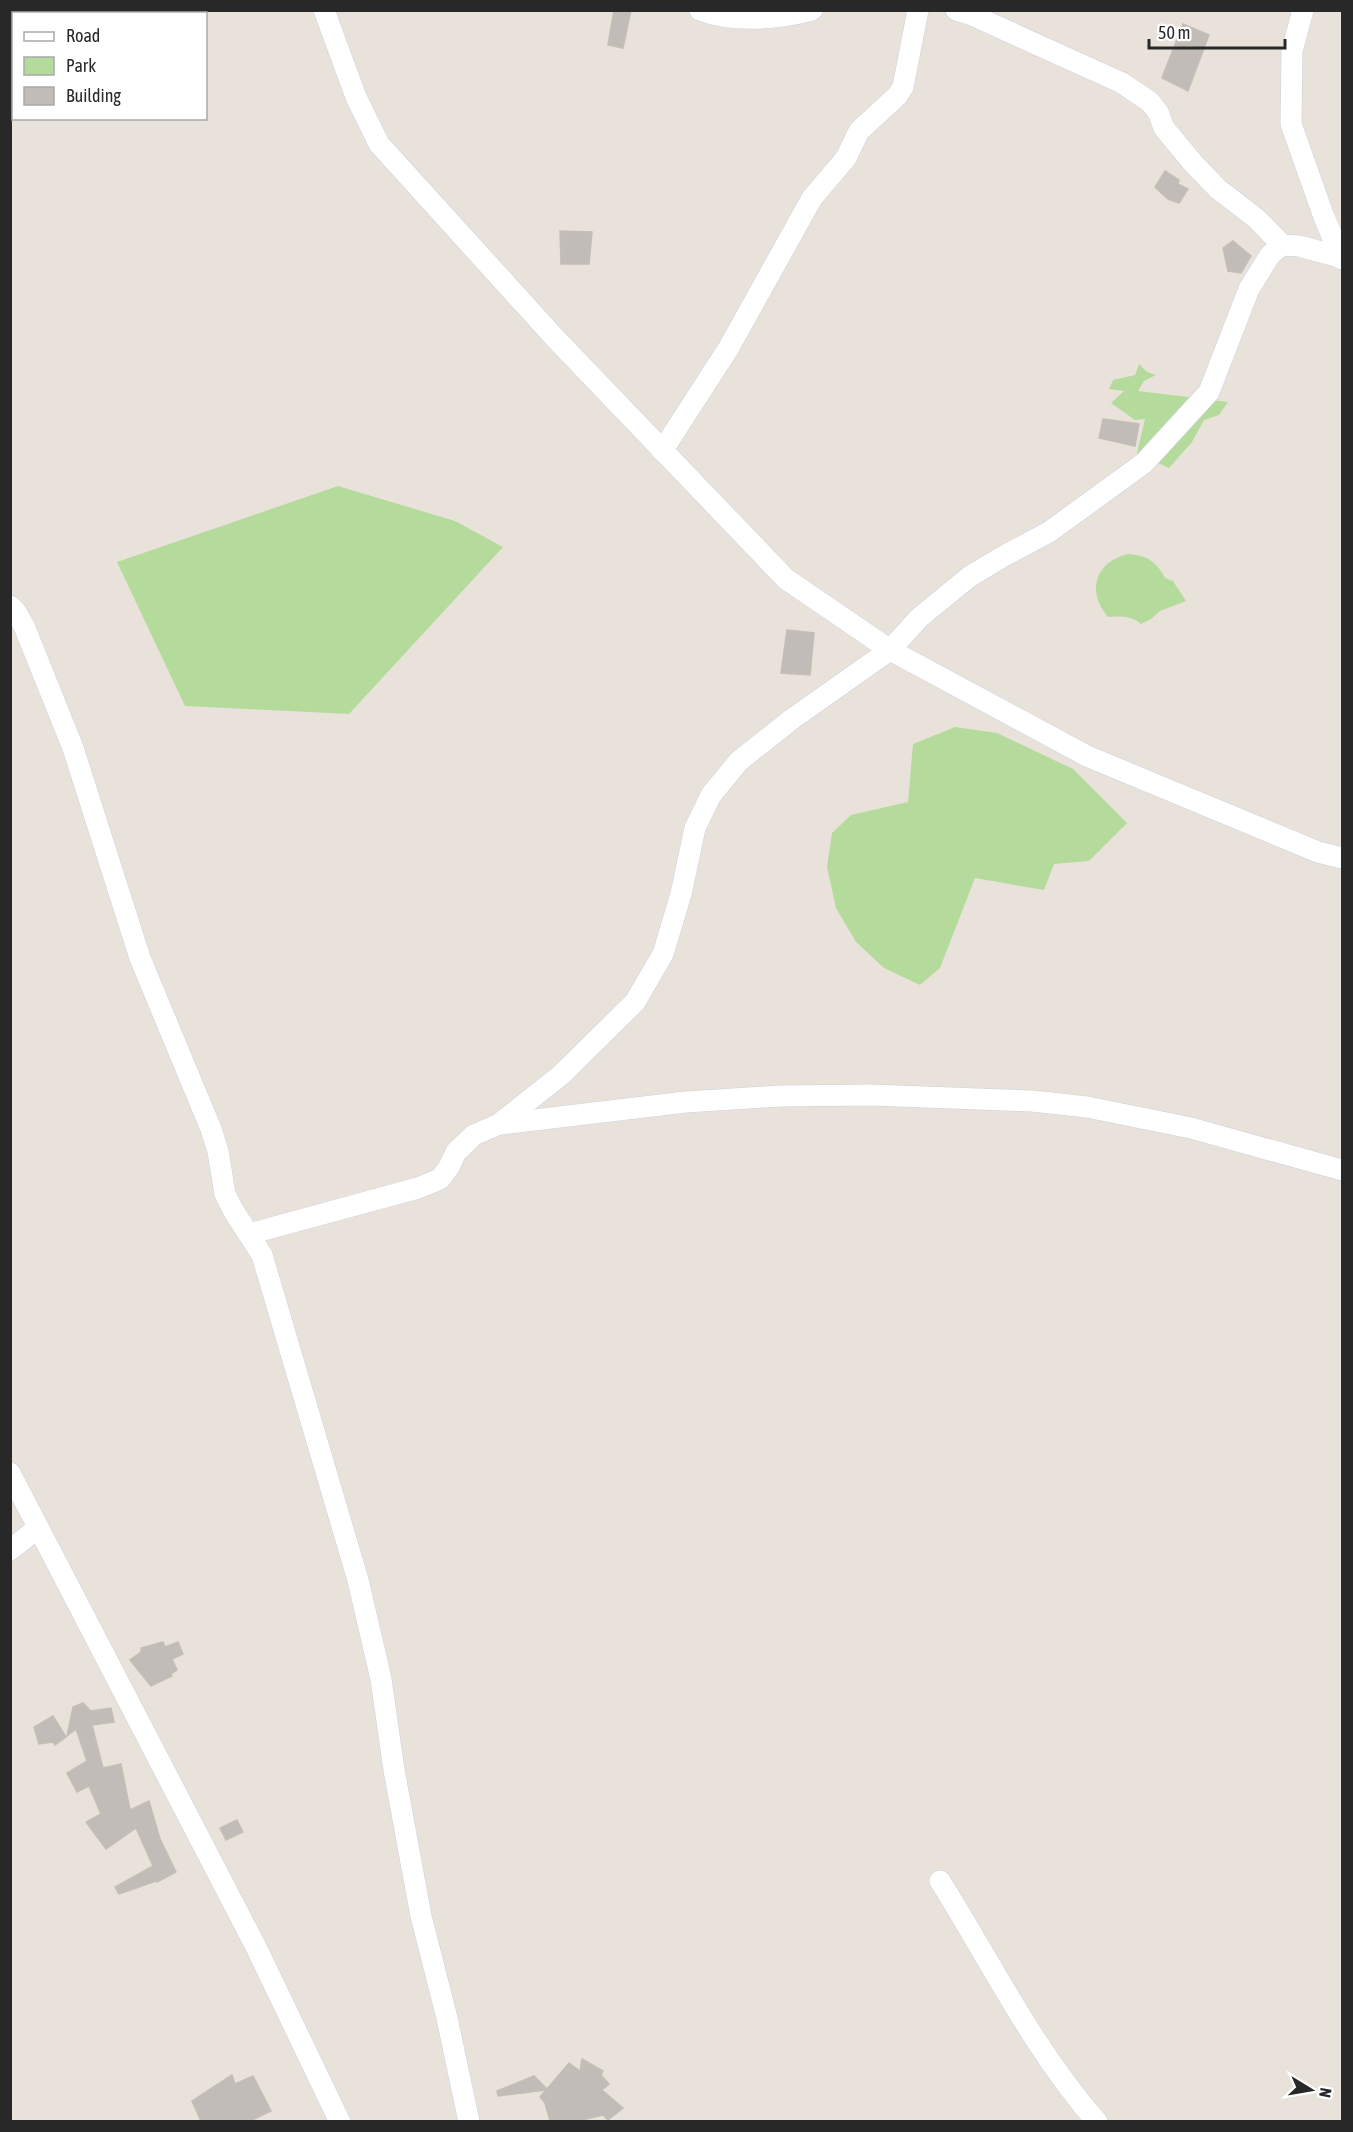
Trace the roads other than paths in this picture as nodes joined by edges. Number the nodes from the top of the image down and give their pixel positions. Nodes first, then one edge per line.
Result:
1 (324, 10) edge
2 (700, 10) edge
3 (812, 10) edge
4 (918, 10) edge
5 (956, 10) edge
6 (1303, 10) edge
7 (1282, 245) junction
8 (1341, 258) edge
9 (662, 451) junction
10 (10, 606) edge
11 (890, 650) junction
12 (1342, 858) edge
13 (499, 1124) junction
14 (1342, 1170) edge
15 (249, 1234) junction
16 (10, 1473) edge
17 (38, 1528) junction
18 (10, 1550) edge
19 (940, 1881) dead end
20 (340, 2121) edge
21 (469, 2121) edge
22 (1097, 2121) edge

1 - 9 street
2 - 3 street
4 - 9 street
5 - 7 street
6 - 8 street
7 - 8 street
7 - 11 street
9 - 11 street
10 - 15 street
11 - 12 street
11 - 13 street
13 - 14 street
13 - 15 street
15 - 21 street
16 - 17 street
17 - 18 street
17 - 20 street
19 - 22 street

